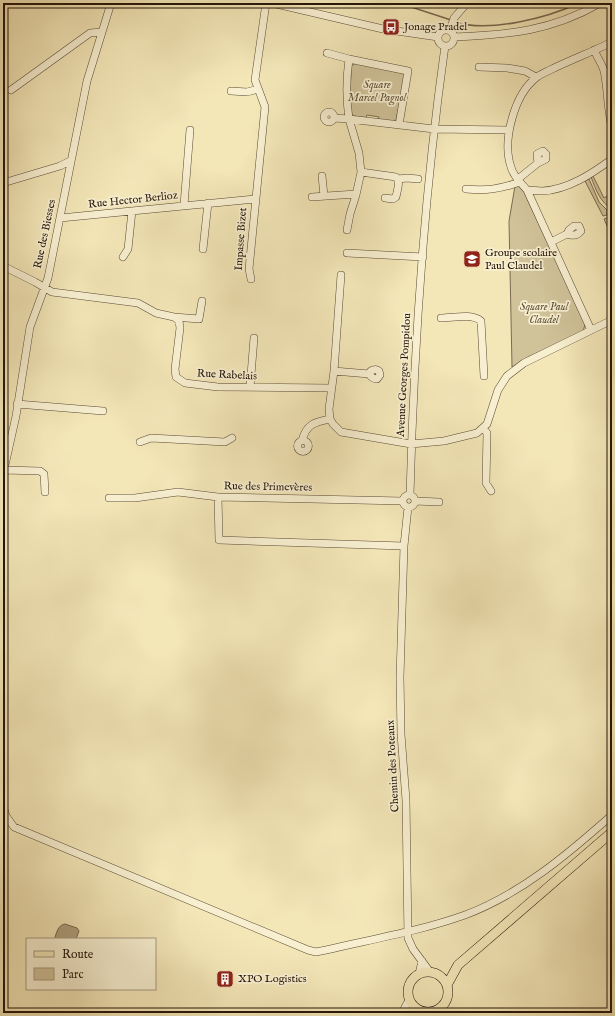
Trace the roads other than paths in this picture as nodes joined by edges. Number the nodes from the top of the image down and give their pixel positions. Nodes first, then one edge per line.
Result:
1 (8, 3) edge
2 (111, 3) edge
3 (266, 3) edge
4 (272, 3) edge
5 (467, 3) edge
6 (600, 3) edge
7 (3, 6) edge
8 (451, 24) junction
9 (102, 32) junction
10 (438, 37) junction
11 (454, 37) junction
12 (612, 42) edge
13 (445, 46) junction
14 (594, 50) junction
15 (327, 53) dead end
16 (349, 59) junction
17 (479, 67) dead end
18 (536, 77) junction
19 (258, 88) junction
20 (11, 90) dead end
21 (231, 91) dead end
22 (334, 118) dead end
23 (349, 119) junction
24 (399, 125) junction
25 (612, 127) edge
26 (434, 129) junction
27 (190, 130) dead end
28 (509, 130) junction
29 (612, 159) edge
30 (70, 161) junction
31 (538, 163) dead end
32 (361, 172) junction
33 (322, 176) dead end
34 (398, 179) junction
35 (418, 179) dead end
36 (519, 180) junction
37 (3, 183) edge
38 (466, 189) dead end
39 (527, 190) junction
40 (356, 194) junction
41 (324, 196) junction
42 (312, 197) dead end
43 (385, 198) dead end
44 (255, 199) junction
45 (208, 203) junction
46 (184, 205) junction
47 (132, 211) junction
48 (60, 218) junction
49 (347, 230) dead end
50 (567, 234) dead end
51 (551, 242) junction
52 (203, 249) dead end
53 (347, 253) dead end
54 (123, 257) dead end
55 (423, 257) junction
56 (3, 266) edge
57 (341, 275) dead end
58 (251, 279) dead end
59 (44, 288) junction
60 (202, 301) dead end
61 (174, 317) junction
62 (441, 318) dead end
63 (612, 320) edge
64 (591, 330) junction
65 (254, 338) dead end
66 (334, 371) junction
67 (369, 374) dead end
68 (484, 376) dead end
69 (250, 388) junction
70 (332, 388) junction
71 (17, 404) junction
72 (103, 411) dead end
73 (330, 419) junction
74 (483, 428) junction
75 (232, 438) dead end
76 (302, 441) dead end
77 (140, 442) dead end
78 (411, 444) junction
79 (4, 472) edge
80 (491, 491) dead end
81 (45, 492) dead end
82 (218, 497) junction
83 (109, 498) dead end
84 (412, 498) junction
85 (439, 502) dead end
86 (405, 504) junction
87 (404, 546) junction
88 (3, 806) edge
89 (612, 815) edge
90 (612, 832) edge
91 (408, 931) junction
92 (422, 961) junction
93 (458, 965) junction
94 (434, 973) junction
95 (419, 974) junction
96 (447, 984) junction
97 (409, 1000) junction
98 (443, 1009) edge
99 (428, 1012) edge
100 (402, 1013) edge
101 (408, 1013) edge

1 - 7 street
2 - 9 street, Rue des Biesses
3 - 19 street
4 - 10 street
5 - 8 street
6 - 11 street
8 - 10 street
8 - 11 street
9 - 20 street
9 - 30 street, Rue des Biesses
10 - 13 street
11 - 13 street
12 - 14 street
13 - 26 street, Avenue Georges Pompidou
14 - 18 street
14 - 25 street
15 - 16 street
16 - 23 street
16 - 24 street
17 - 18 street
18 - 28 street
19 - 21 street
19 - 44 street
22 - 23 street
23 - 24 street
23 - 32 street
24 - 26 street
26 - 28 street
26 - 55 street, Avenue Georges Pompidou
27 - 46 street
28 - 36 street
29 - 39 street
30 - 37 street
30 - 48 street, Rue des Biesses
31 - 36 street
32 - 34 street
32 - 40 street
33 - 41 street
34 - 35 street
34 - 43 street
36 - 38 street
36 - 39 street
39 - 51 street
40 - 41 street
40 - 49 street
41 - 42 street
44 - 45 street, Rue Hector Berlioz
44 - 58 street, Impasse Bizet
45 - 46 street, Rue Hector Berlioz
45 - 52 street
46 - 47 street, Rue Hector Berlioz
47 - 48 street, Rue Hector Berlioz
47 - 54 street
48 - 59 street, Rue des Biesses
50 - 51 street
51 - 64 street
53 - 55 street
55 - 78 street, Avenue Georges Pompidou
56 - 59 street
57 - 66 street
59 - 61 street
59 - 71 street, Rue des Biesses
60 - 61 street
61 - 69 street, Rue Rabelais
62 - 68 street
63 - 64 street
64 - 74 street
65 - 69 street
66 - 67 street
66 - 70 street
69 - 70 street, Rue Rabelais
70 - 73 street
71 - 72 street
71 - 79 street, Rue des Biesses
73 - 76 street
73 - 78 street
74 - 78 street
74 - 80 street
75 - 77 street
78 - 84 street, Avenue Georges Pompidou
79 - 81 street, Rue des Biesses
82 - 83 street
82 - 86 street, Rue des Primevères
82 - 87 street, Rue des Primevères
84 - 85 street
84 - 86 street
84 - 86 street
86 - 87 street
87 - 91 street, Chemin des Poteaux
88 - 91 street
89 - 91 street
90 - 93 main road
91 - 92 street, Chemin des Poteaux
92 - 94 street, Chemin des Poteaux
92 - 95 street
93 - 94 main road
93 - 96 main road
94 - 95 main road
94 - 96 main road
95 - 97 main road
96 - 98 main road
97 - 99 main road
97 - 100 street
98 - 99 main road
99 - 101 street

